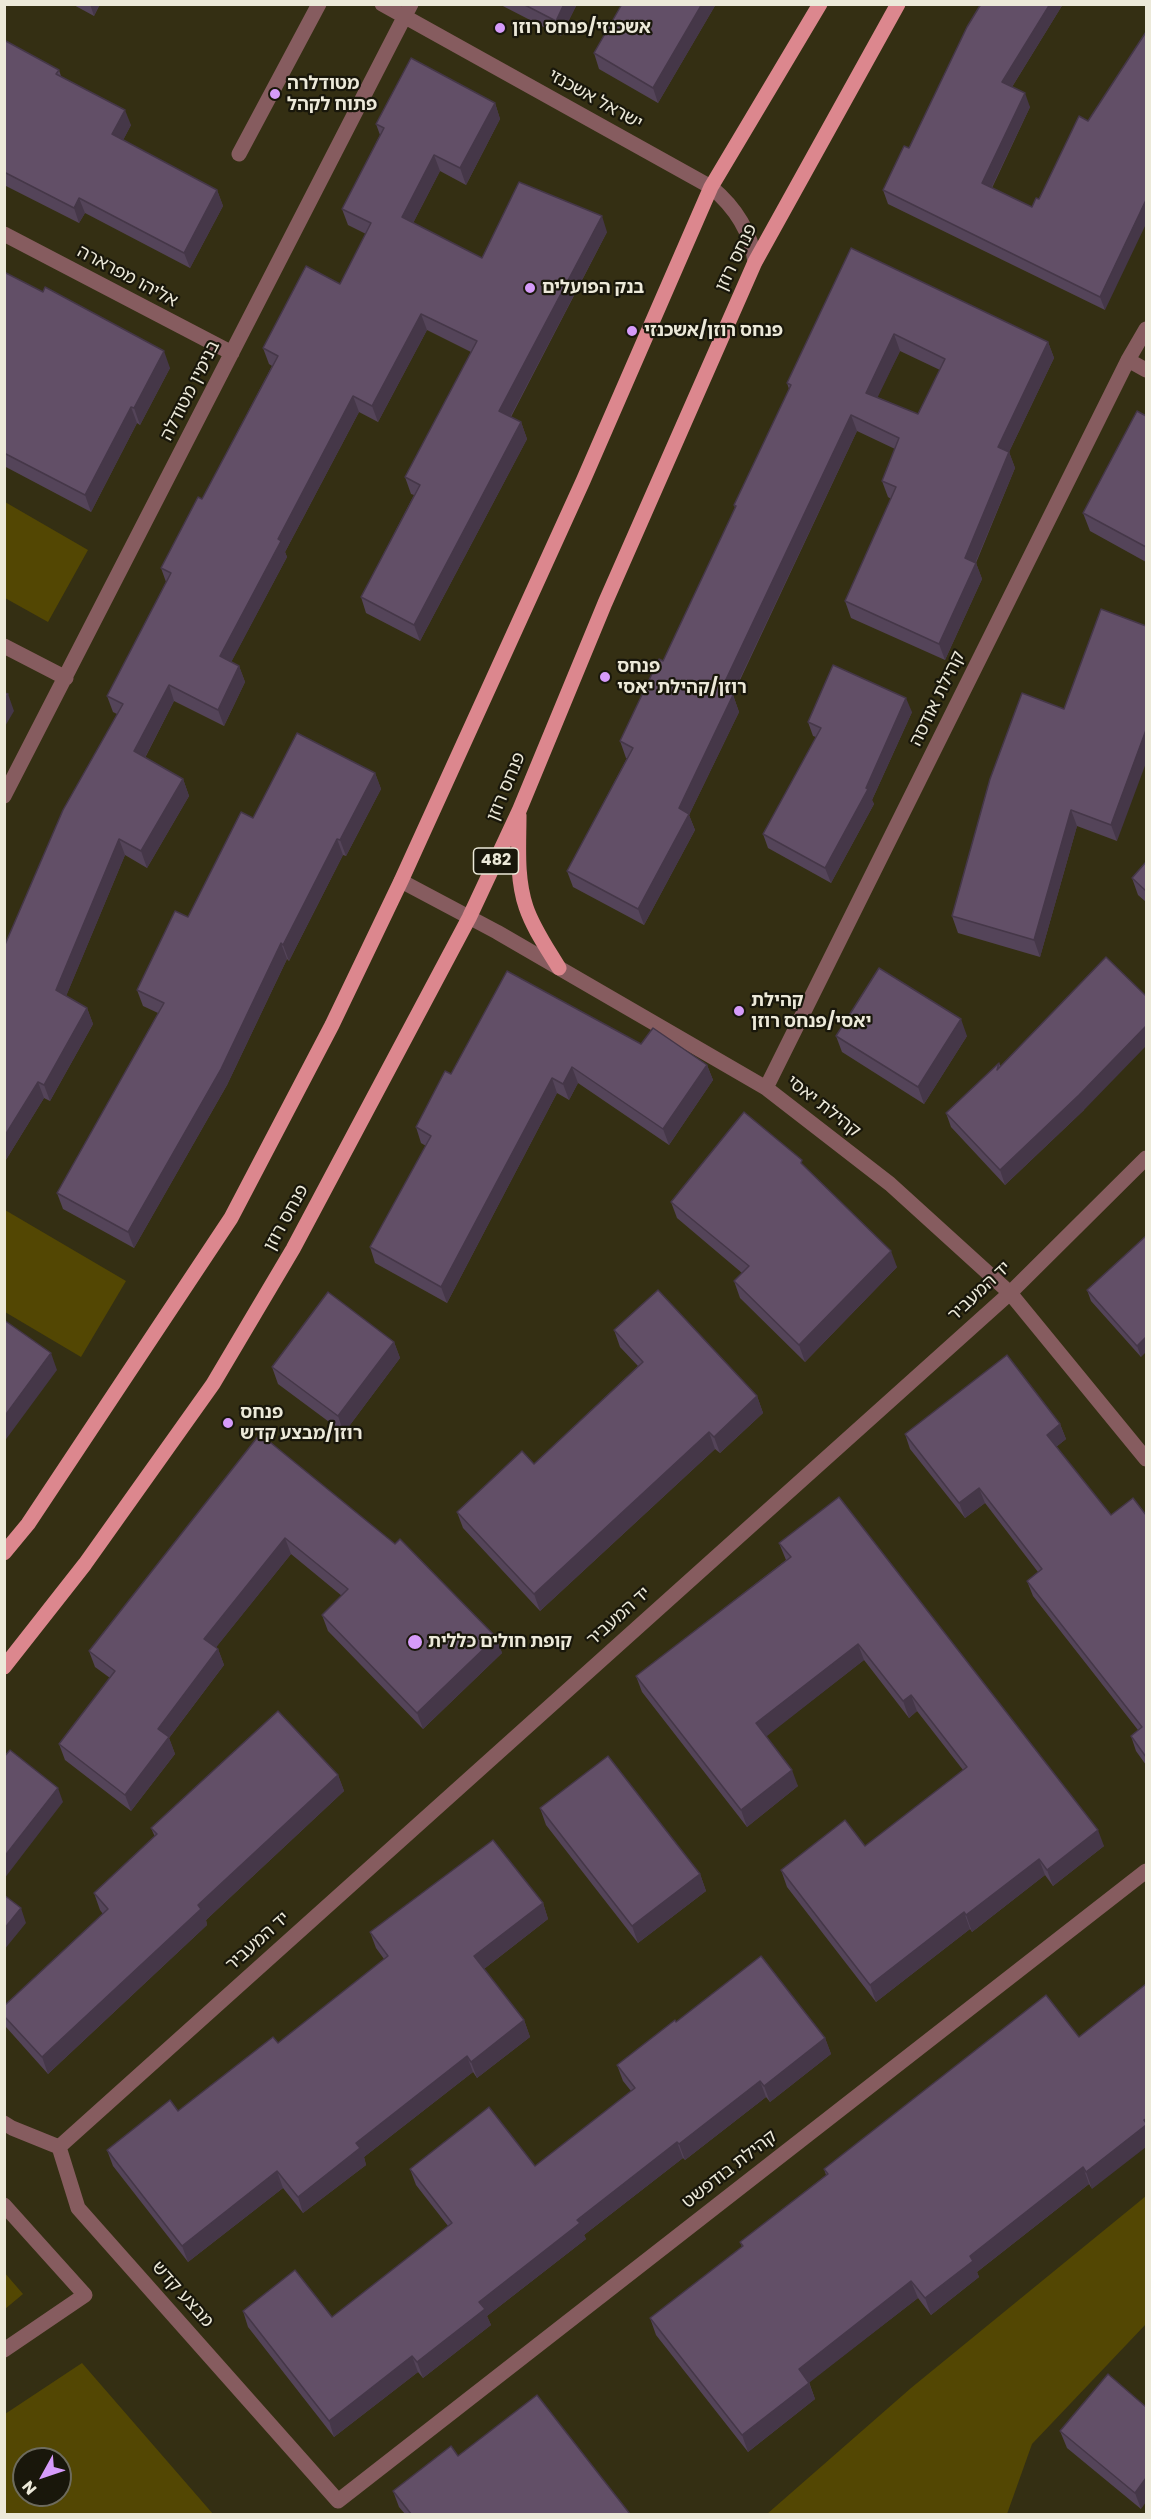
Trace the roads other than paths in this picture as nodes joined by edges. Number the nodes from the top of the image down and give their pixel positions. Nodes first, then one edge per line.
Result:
1 (318, 4) edge
2 (382, 4) edge
3 (820, 4) edge
4 (898, 4) edge
5 (408, 11) edge
6 (239, 154) dead end
7 (711, 188) junction
8 (4, 234) edge
9 (755, 262) junction
10 (1146, 329) edge
11 (232, 353) junction
12 (1128, 360) junction
13 (1146, 370) edge
14 (4, 646) edge
15 (66, 678) junction
16 (4, 796) edge
17 (519, 811) junction
18 (401, 881) junction
19 (470, 918) junction
20 (559, 968) junction
21 (766, 1088) junction
22 (1146, 1158) edge
23 (1010, 1293) junction
24 (1146, 1459) edge
25 (4, 1553) edge
26 (4, 1667) edge
27 (1146, 1871) edge
28 (4, 2122) edge
29 (59, 2147) junction
30 (4, 2205) edge
31 (4, 2350) edge
32 (338, 2501) joint

1 - 6 street
2 - 5 street, ישראל אשכנזי
3 - 7 main road
4 - 9 main road, פנחס רוזן / 482
5 - 7 street, ישראל אשכנזי
5 - 11 street, בנימין מטודלה
7 - 9 street, ישראל אשכנזי
7 - 18 main road
8 - 11 street, אליהו מפרארה
9 - 17 main road, פנחס רוזן / 482
10 - 12 street, קהילת אודסה
11 - 15 street, בנימין מטודלה
12 - 13 street
12 - 21 street, קהילת אודסה
14 - 15 street
15 - 16 street, בנימין מטודלה
17 - 19 main road, פנחס רוזן / 482
17 - 20 main road
18 - 19 street, קהילת יאסי
18 - 25 main road
19 - 20 street, קהילת יאסי
19 - 26 main road, פנחס רוזן / 482
20 - 21 street, קהילת יאסי
21 - 23 street, קהילת יאסי
22 - 23 street, יד המעביר
23 - 24 street, קהילת יאסי
23 - 29 street, יד המעביר
27 - 32 street, קהילת בודפשט
28 - 29 street
29 - 32 street, מבצע קדש
30 - 31 street

